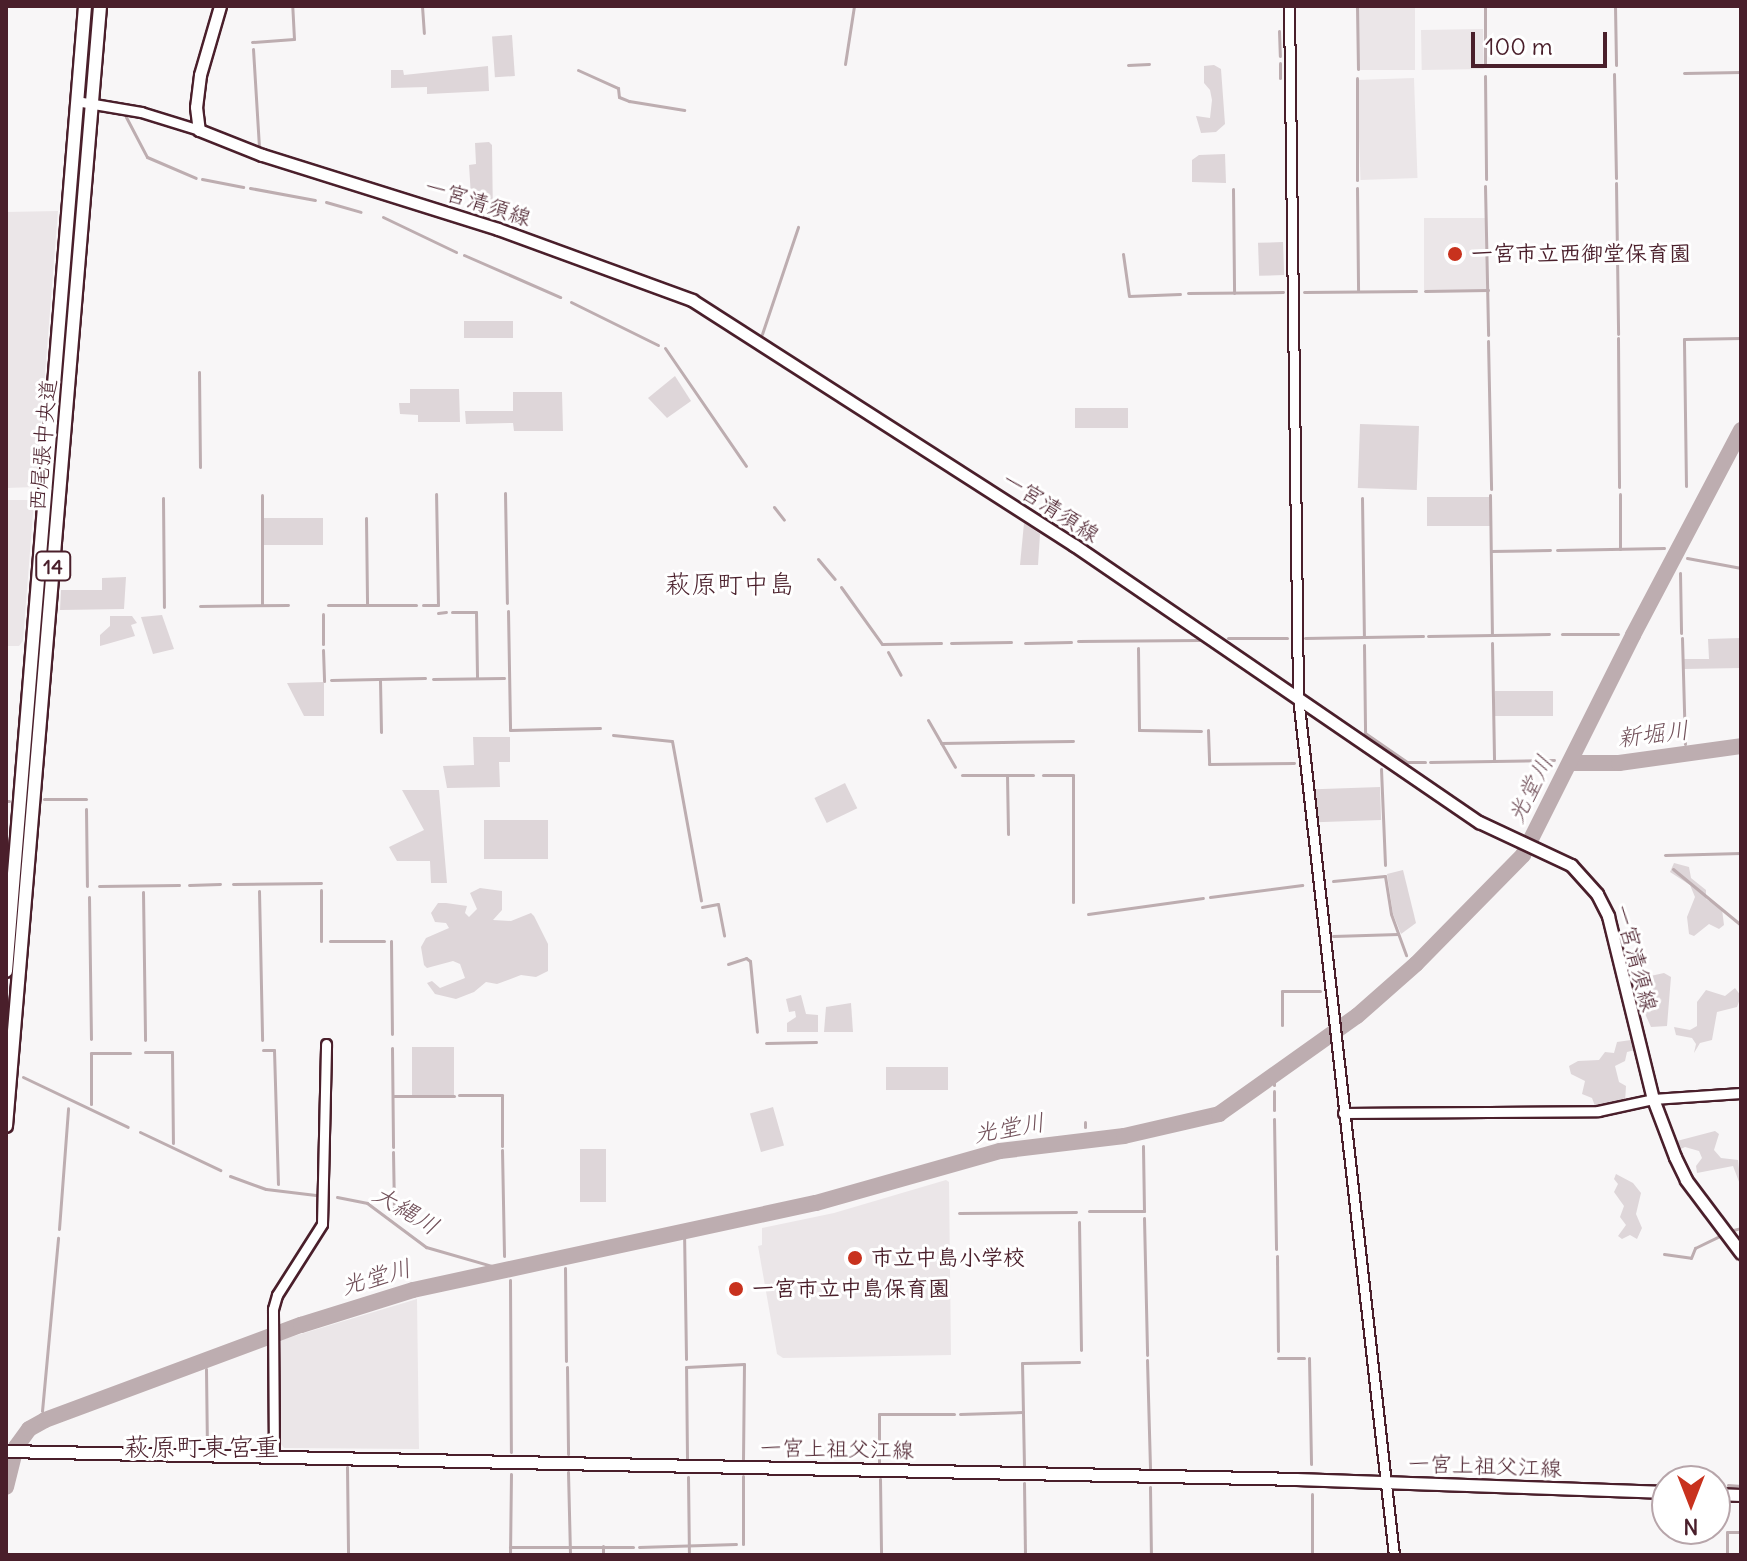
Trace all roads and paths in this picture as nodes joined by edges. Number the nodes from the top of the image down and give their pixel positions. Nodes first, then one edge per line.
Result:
1 (85, 6) edge
2 (100, 6) edge
3 (220, 6) edge
4 (1289, 6) edge
5 (76, 101) junction
6 (92, 104) junction
7 (199, 130) junction
8 (1298, 697) junction
9 (6, 971) edge
10 (326, 1044) dead end
11 (1741, 1093) edge
12 (1653, 1099) junction
13 (1343, 1113) junction
14 (6, 1126) edge
15 (1741, 1253) edge
16 (12, 1451) edge
17 (274, 1457) junction
18 (1386, 1482) junction
19 (1651, 1491) edge
20 (1394, 1555) edge

1 - 5 main road, 西尾張中央道 / 14
2 - 6 main road, 西尾張中央道 / 14
3 - 7 main road
4 - 8 street
5 - 6 street
5 - 9 main road, 西尾張中央道 / 14
6 - 7 street
6 - 14 main road, 西尾張中央道 / 14
7 - 8 main road, 一宮清須線
8 - 12 main road, 一宮清須線
8 - 13 street
10 - 17 street
11 - 12 street
12 - 13 street
12 - 15 main road, 一宮清須線
13 - 18 street
16 - 17 main road, 一宮上祖父江線
17 - 18 main road, 一宮上祖父江線
18 - 19 main road, 一宮上祖父江線
18 - 20 street

